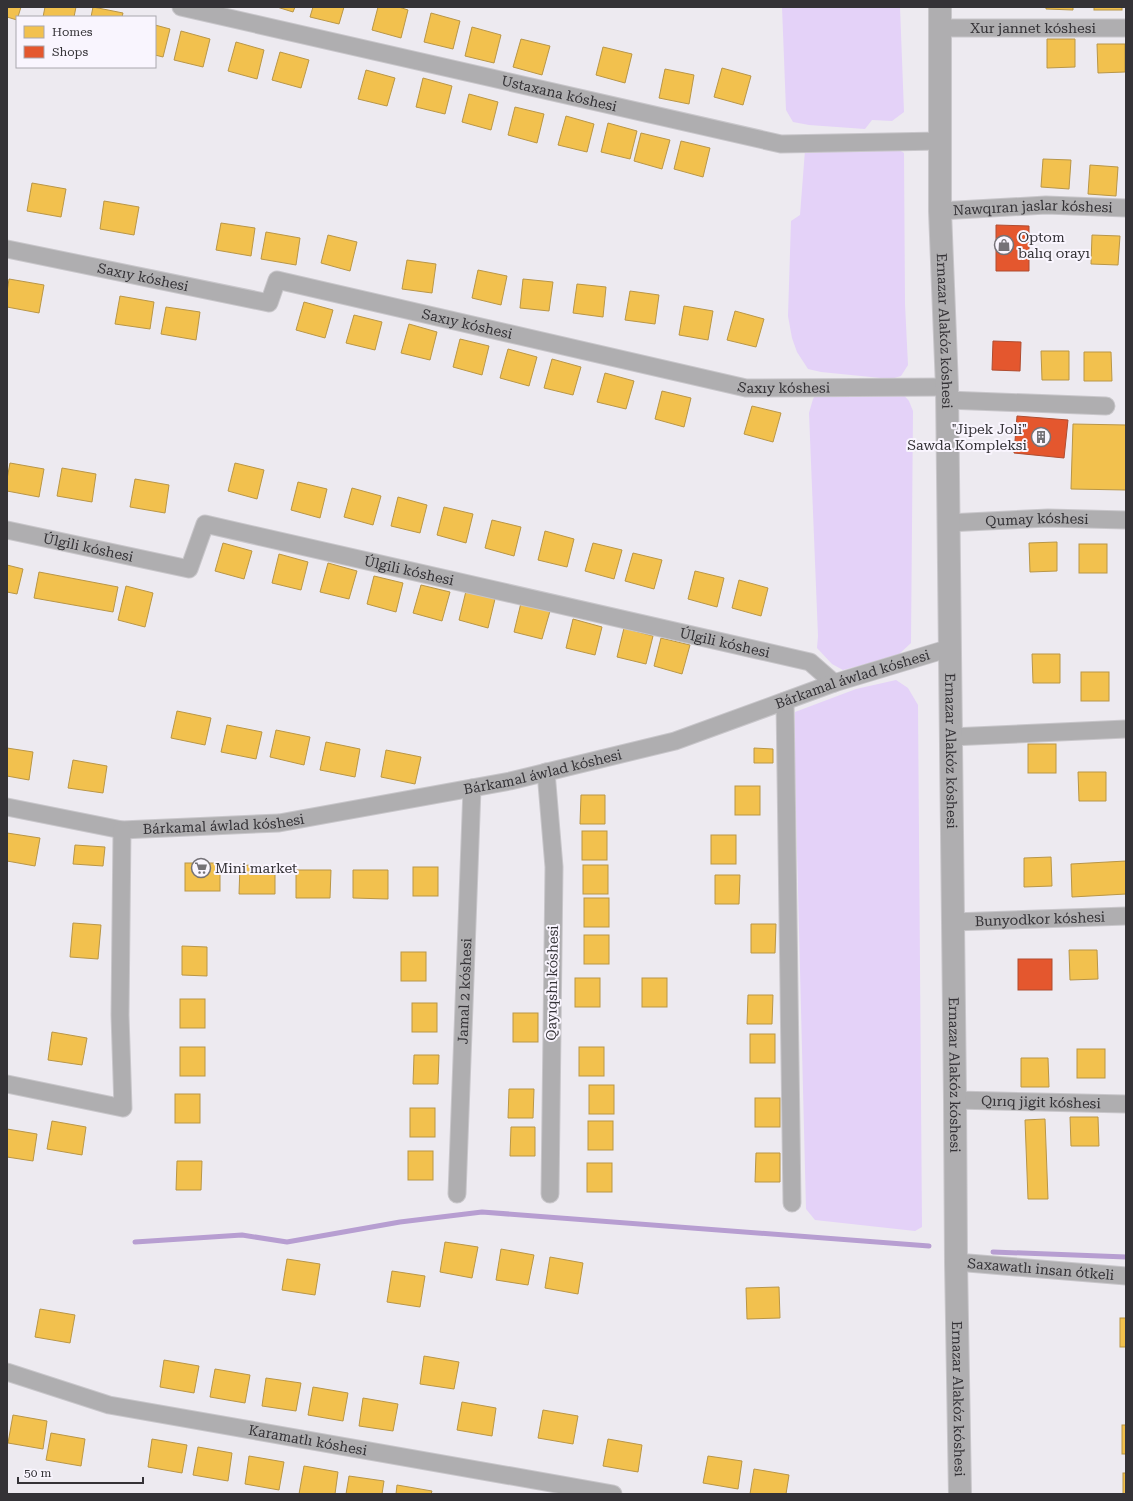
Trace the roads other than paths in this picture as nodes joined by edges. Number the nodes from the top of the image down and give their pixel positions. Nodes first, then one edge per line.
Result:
1 (181, 7) edge
2 (940, 17) edge
3 (1126, 28) edge
4 (940, 141) junction
5 (1126, 208) edge
6 (940, 211) junction
7 (7, 250) edge
8 (947, 394) junction
9 (1106, 406) dead end
10 (1126, 520) edge
11 (948, 523) junction
12 (7, 530) edge
13 (950, 648) junction
14 (834, 683) junction
15 (785, 701) junction
16 (1126, 730) edge
17 (951, 737) junction
18 (546, 772) junction
19 (472, 788) junction
20 (7, 807) edge
21 (122, 830) junction
22 (1126, 916) edge
23 (953, 922) junction
24 (7, 1084) edge
25 (955, 1100) junction
26 (1126, 1104) edge
27 (457, 1194) dead end
28 (550, 1194) dead end
29 (792, 1203) dead end
30 (956, 1262) junction
31 (1126, 1276) edge
32 (7, 1372) edge
33 (613, 1494) edge
34 (960, 1494) edge

1 - 4 street, Ustaxana kóshesi
2 - 3 street, Xur jannet kóshesi
2 - 4 main road, Ernazar Alakóz kóshesi
4 - 6 main road, Ernazar Alakóz kóshesi
5 - 6 street, Nawqıran jaslar kóshesi
6 - 8 main road, Ernazar Alakóz kóshesi
7 - 8 street, Saxıy kóshesi
8 - 9 street, Saxıy kóshesi
8 - 11 main road, Ernazar Alakóz kóshesi
10 - 11 street, Qumay kóshesi
11 - 13 main road, Ernazar Alakóz kóshesi
12 - 14 street, Úlgili kóshesi
13 - 14 street, Bárkamal áwlad kóshesi
13 - 17 main road, Ernazar Alakóz kóshesi
14 - 15 street, Bárkamal áwlad kóshesi
15 - 18 street, Bárkamal áwlad kóshesi
15 - 29 street
16 - 17 street
17 - 23 main road, Ernazar Alakóz kóshesi
18 - 19 street, Bárkamal áwlad kóshesi
18 - 28 street, Qayıqshı kóshesi
19 - 21 street, Bárkamal áwlad kóshesi
19 - 27 street, Jamal 2 kóshesi
20 - 21 street, Bárkamal áwlad kóshesi
21 - 24 street
22 - 23 street, Bunyodkor kóshesi
23 - 25 main road, Ernazar Alakóz kóshesi
25 - 26 street, Qırıq jigit kóshesi
25 - 30 main road, Ernazar Alakóz kóshesi
30 - 31 street, Saxawatlı insan ótkeli
30 - 34 main road, Ernazar Alakóz kóshesi
32 - 33 street, Karamatlı kóshesi

